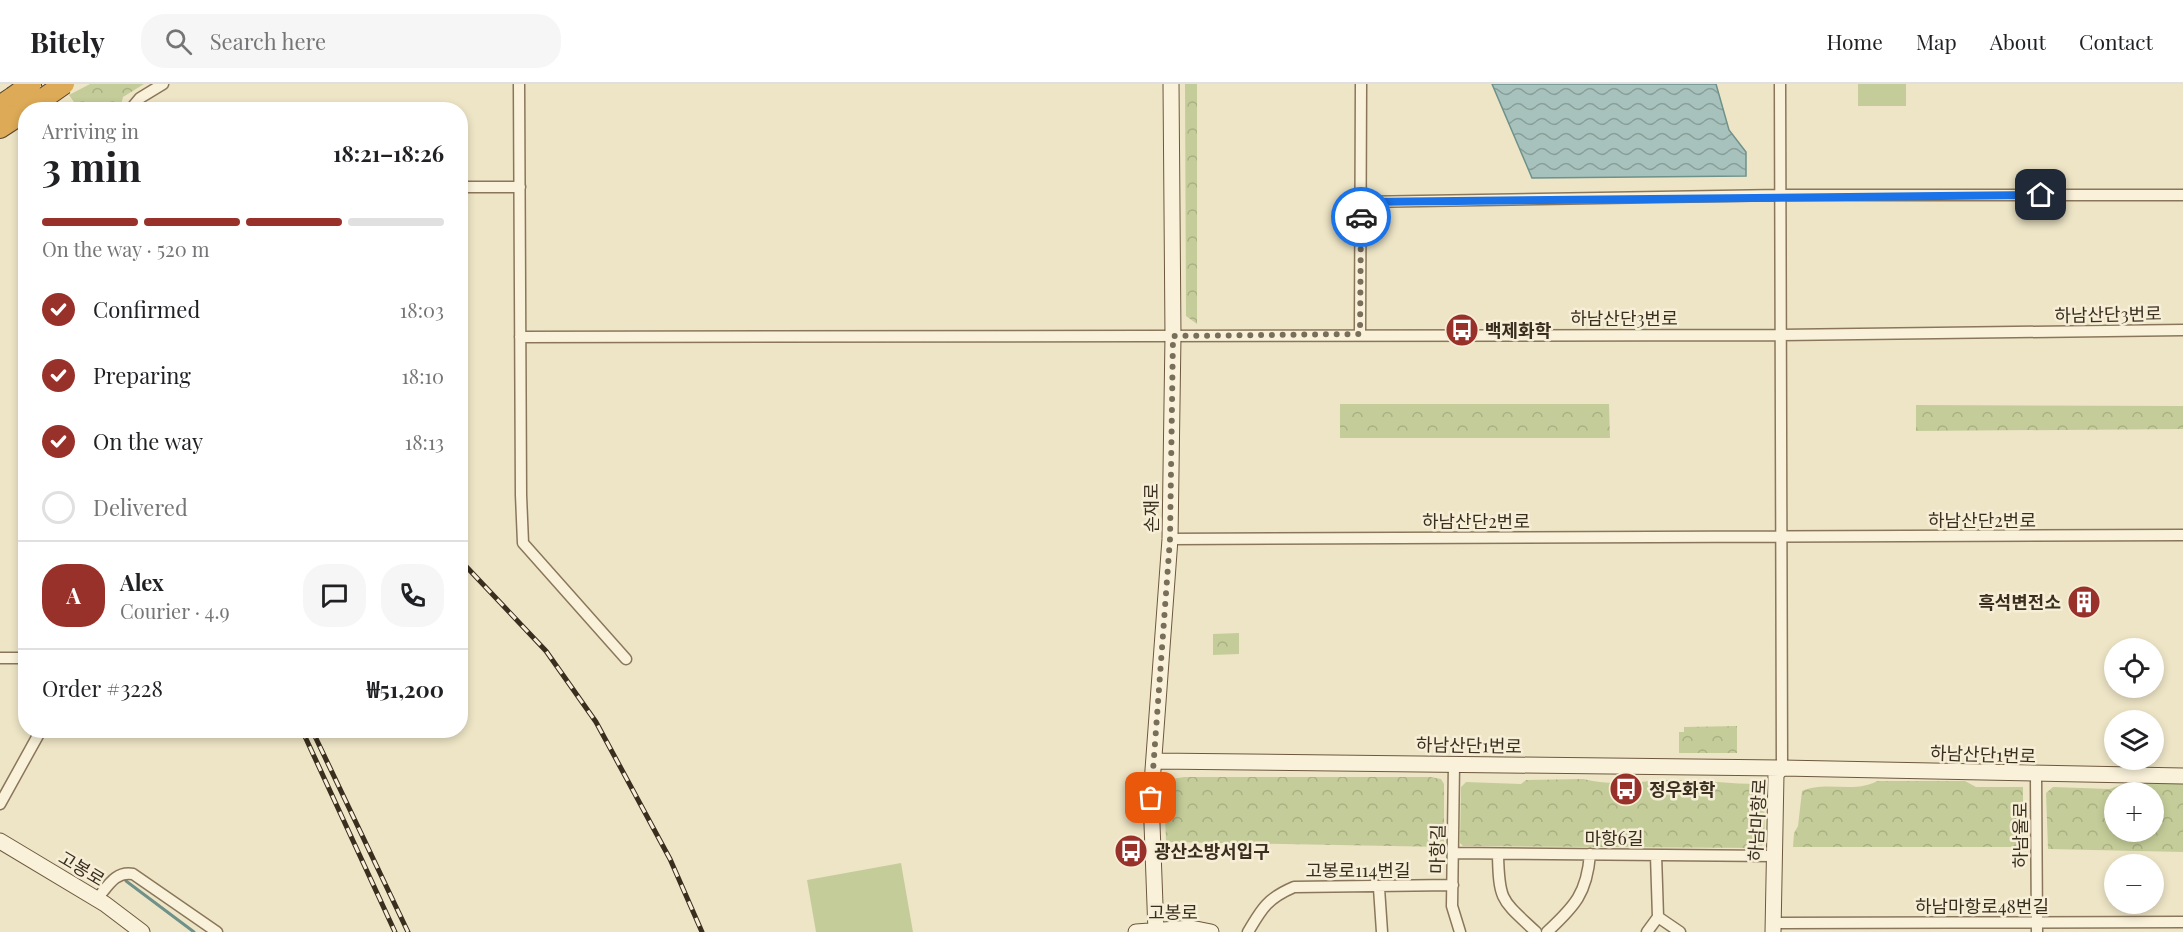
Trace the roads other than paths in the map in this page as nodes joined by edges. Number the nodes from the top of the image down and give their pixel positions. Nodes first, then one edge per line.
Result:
1 (31, 84) edge
2 (63, 84) edge
3 (162, 84) edge
4 (519, 84) edge
5 (1171, 84) edge
6 (1361, 84) edge
7 (1780, 84) edge
8 (21, 102) edge
9 (28, 102) edge
10 (137, 102) edge
11 (18, 107) edge
12 (0, 128) edge
13 (520, 187) junction
14 (468, 188) edge
15 (1780, 195) junction
16 (2183, 195) edge
17 (1361, 202) junction
18 (2183, 330) edge
19 (1360, 334) junction
20 (1781, 335) junction
21 (1173, 336) junction
22 (520, 337) junction
23 (2183, 535) edge
24 (1781, 537) junction
25 (1170, 539) junction
26 (0, 658) edge
27 (18, 658) edge
28 (626, 659) dead end
29 (37, 738) edge
30 (1155, 761) junction
31 (1454, 764) junction
32 (1782, 768) junction
33 (2036, 775) junction
34 (2183, 776) edge
35 (0, 804) edge
36 (0, 841) edge
37 (1453, 853) junction
38 (1590, 854) junction
39 (1498, 855) junction
40 (1656, 855) junction
41 (1774, 856) junction
42 (1453, 885) junction
43 (1379, 888) junction
44 (97, 899) junction
45 (1658, 917) junction
46 (2183, 922) edge
47 (1870, 927) edge
48 (1948, 927) edge
49 (2037, 927) edge
50 (1778, 929) edge
51 (1156, 931) edge
52 (142, 932) edge
53 (217, 932) edge
54 (1136, 932) edge
55 (1211, 932) edge
56 (1248, 932) edge
57 (1382, 932) edge
58 (1460, 932) edge
59 (1536, 932) edge
60 (1547, 932) edge
61 (1647, 932) edge
62 (1680, 932) edge

1 - 8 highway, bridge
2 - 9 highway, bridge
3 - 10 street
4 - 13 street
5 - 21 street, 손재로
6 - 17 street
7 - 15 street
11 - 12 highway
13 - 14 street
13 - 22 street
15 - 16 street
15 - 17 street
15 - 20 street
17 - 19 street
18 - 20 street, 하남산단3번로
19 - 20 street, 하남산단3번로
19 - 21 street, 하남산단3번로
20 - 24 street
21 - 22 street, 하남산단3번로
21 - 25 street, 손재로
22 - 28 street
23 - 24 street, 하남산단2번로
24 - 25 street, 하남산단2번로
24 - 32 street
25 - 30 street, 손재로
26 - 27 street
29 - 35 street
30 - 31 street, 하남산단1번로
30 - 51 street, 손재로
31 - 32 street, 하남산단1번로
31 - 37 street, 마항길
32 - 33 street, 하남산단1번로
32 - 41 street, 하남마항로
32 - 50 street, 하남마항로
33 - 34 street, 하남산단1번로
33 - 49 street, 하남울로
36 - 44 street, 고봉로
37 - 39 street, 마항6길
37 - 42 street, 마항길
38 - 39 street, 마항6길
38 - 40 street, 마항6길
38 - 60 street
39 - 59 street
40 - 41 street, 마항6길
40 - 45 street
41 - 50 street, 하남마항로
42 - 43 street, 고봉로114번길
42 - 58 street, 마항길
43 - 56 street, 고봉로114번길
43 - 57 street
44 - 52 street, 고봉로
44 - 53 street
45 - 61 street
45 - 62 street
46 - 49 street, 하남마항로48번길
47 - 48 street, 하남마항로48번길
47 - 50 street, 하남마항로48번길
48 - 49 street, 하남마항로48번길
51 - 54 street, 고봉로
51 - 55 street, 고봉로

